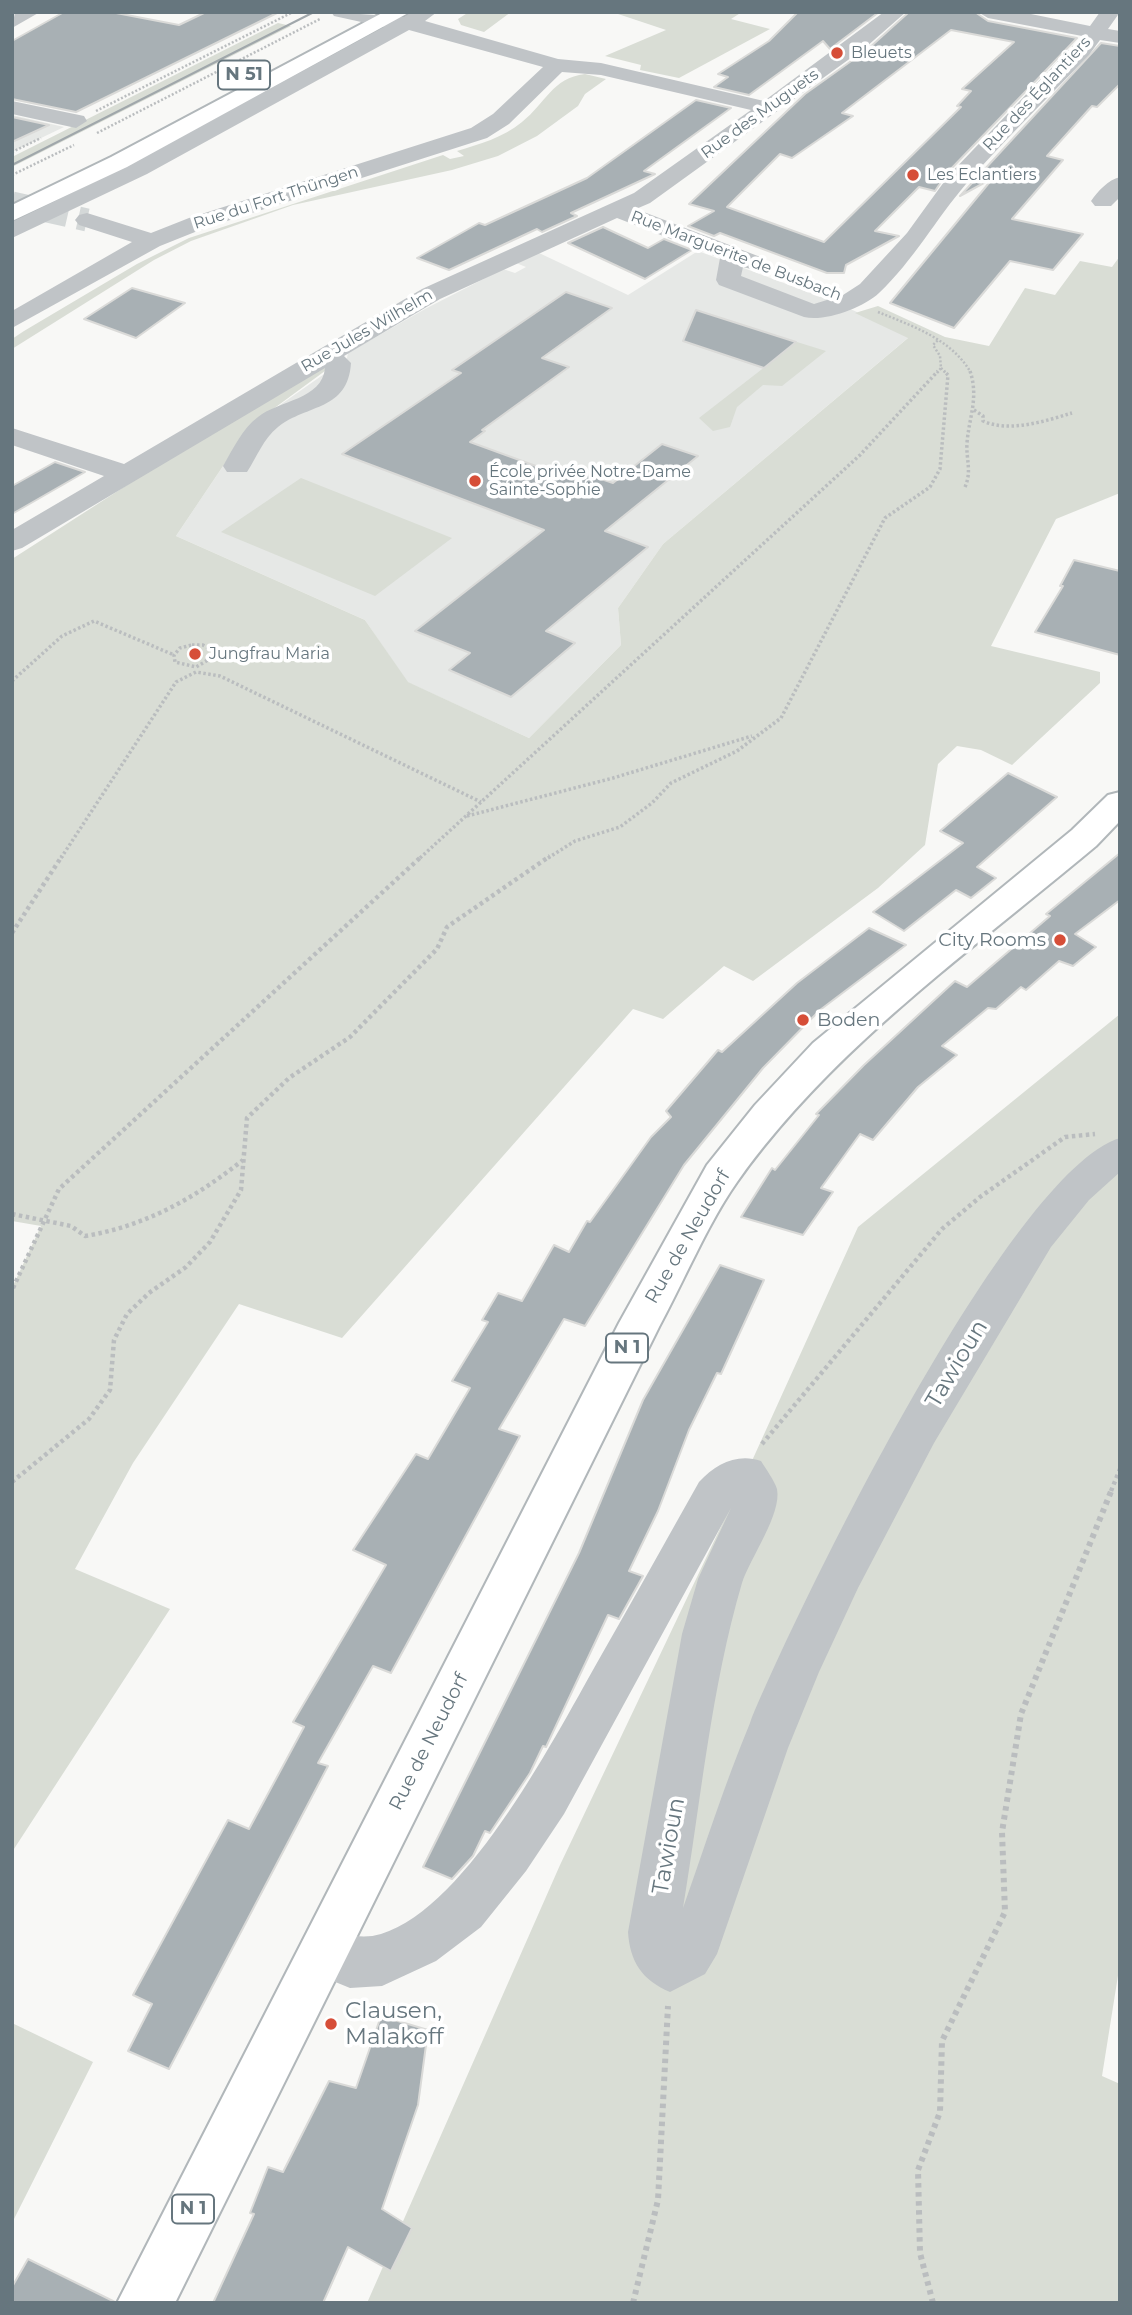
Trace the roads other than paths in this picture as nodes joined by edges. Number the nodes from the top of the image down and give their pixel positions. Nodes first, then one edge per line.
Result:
1 (30, 12) edge
2 (427, 12) edge
3 (896, 12) edge
4 (988, 12) edge
5 (1110, 12) edge
6 (346, 14) edge
7 (394, 17) edge
8 (12, 23) edge
9 (1094, 32) junction
10 (1120, 37) edge
11 (557, 65) junction
12 (12, 107) edge
13 (768, 108) junction
14 (183, 128) junction
15 (215, 128) junction
16 (80, 130) road end
17 (1120, 184) edge
18 (12, 191) edge
19 (1103, 201) dead end
20 (620, 211) junction
21 (12, 214) edge
22 (87, 220) tunnel mouth
23 (12, 231) edge
24 (152, 241) junction
25 (731, 263) junction
26 (780, 273) dead end
27 (12, 321) edge
28 (322, 356) junction
29 (12, 436) edge
30 (237, 466) dead end
31 (125, 474) junction
32 (12, 542) edge
33 (1120, 802) edge
34 (1113, 1142) edge
35 (324, 1952) junction
36 (145, 2303) edge

1 - 8 street
2 - 7 street
3 - 13 street, Rue des Muguets
4 - 9 street
5 - 9 street, Rue des Églantiers
6 - 7 street
6 - 18 main road, N 51
7 - 11 street
7 - 14 main road, N 51
7 - 15 street
9 - 10 street
9 - 25 street, Rue des Églantiers
11 - 13 street
11 - 24 street, Rue du Fort Thüngen
12 - 16 street
13 - 20 street, Rue des Muguets
14 - 15 street
14 - 21 main road, N 51
15 - 23 street
17 - 19 street
20 - 25 street, Rue Marguerite de Busbach
20 - 28 street, Rue Jules Wilhelm
22 - 24 street
24 - 27 street, Rue du Fort Thüngen
25 - 26 street, Rue Marguerite de Busbach
28 - 30 street
28 - 31 street, Rue Jules Wilhelm
29 - 31 street
31 - 32 street, Rue Jules Wilhelm
33 - 35 main road, Rue de Neudorf / N 1
34 - 35 street, Tawioun
35 - 36 main road, Rue de Neudorf / N 1

